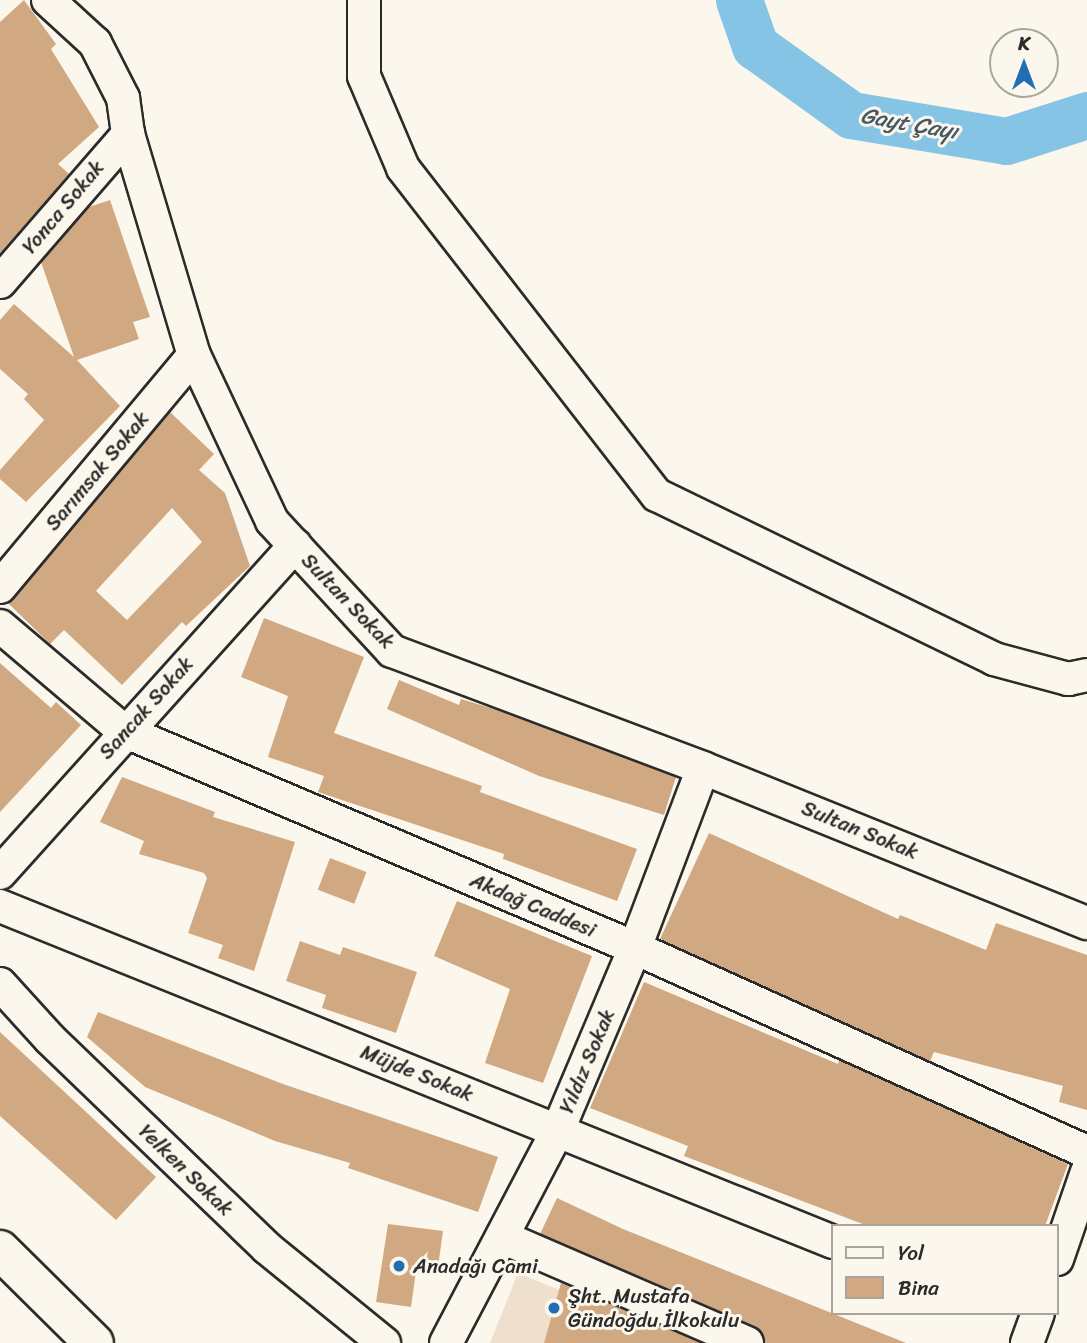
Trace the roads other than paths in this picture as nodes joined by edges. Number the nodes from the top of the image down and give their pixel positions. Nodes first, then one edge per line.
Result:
1 (48, 0) edge
2 (364, 0) edge
3 (128, 134) junction
4 (0, 282) edge
5 (194, 355) junction
6 (295, 545) junction
7 (0, 587) edge
8 (0, 626) edge
9 (1087, 676) edge
10 (124, 731) junction
11 (703, 768) junction
12 (0, 873) edge
13 (0, 906) edge
14 (1087, 923) edge
15 (635, 948) junction
16 (0, 984) edge
17 (558, 1130) junction
18 (1087, 1152) edge
19 (1087, 1172) edge
20 (502, 1237) junction
21 (832, 1241) edge
22 (0, 1250) edge
23 (1059, 1252) edge
24 (94, 1343) edge
25 (384, 1343) edge
26 (446, 1343) edge
27 (747, 1343) edge

1 - 3 street, Sultan Sokak
2 - 9 street
3 - 4 street, Yonca Sokak
3 - 5 street, Sultan Sokak
5 - 6 street, Sultan Sokak
5 - 7 street, Sarımsak Sokak
6 - 10 street, Sancak Sokak
6 - 11 street, Sultan Sokak
8 - 10 street, Akdağ Caddesi
10 - 12 street, Sancak Sokak
10 - 15 street, Akdağ Caddesi
11 - 14 street, Sultan Sokak
11 - 15 street, Yıldız Sokak
13 - 17 street, Müjde Sokak
15 - 17 street, Yıldız Sokak
15 - 18 street, Akdağ Caddesi
16 - 25 street, Yelken Sokak
17 - 20 street, Yıldız Sokak
17 - 21 street, Müjde Sokak
19 - 23 street
20 - 26 street, Yıldız Sokak
20 - 27 street
22 - 24 street

